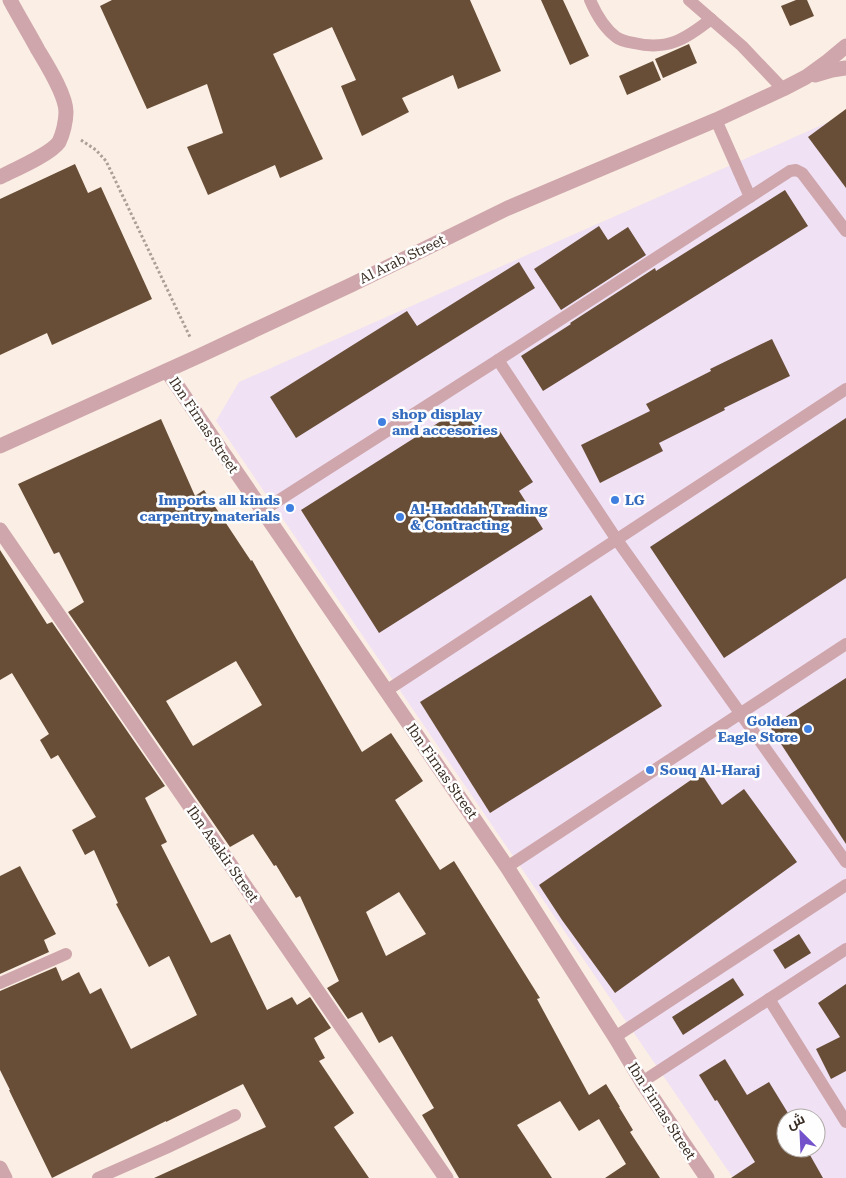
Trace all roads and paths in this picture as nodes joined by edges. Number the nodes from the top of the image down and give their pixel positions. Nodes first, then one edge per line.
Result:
1 (10, 0) edge
2 (590, 0) edge
3 (689, 0) edge
4 (711, 19) junction
5 (846, 46) edge
6 (846, 68) edge
7 (806, 77) junction
8 (783, 89) junction
9 (716, 120) junction
10 (64, 128) junction
11 (0, 177) edge
12 (750, 197) junction
13 (846, 231) edge
14 (199, 356) junction
15 (498, 360) junction
16 (167, 371) junction
17 (846, 389) edge
18 (0, 446) edge
19 (262, 511) junction
20 (0, 530) edge
21 (617, 540) junction
22 (846, 644) edge
23 (386, 691) junction
24 (741, 714) junction
25 (846, 862) edge
26 (507, 867) junction
27 (846, 885) edge
28 (846, 949) edge
29 (66, 954) dead end
30 (0, 983) edge
31 (769, 1000) junction
32 (615, 1036) junction
33 (642, 1082) junction
34 (235, 1115) dead end
35 (846, 1122) edge
36 (0, 1168) edge
37 (6, 1178) edge
38 (98, 1178) edge
39 (446, 1178) edge
40 (707, 1178) edge

1 - 10 street
2 - 4 lane
3 - 4 lane
4 - 8 lane
5 - 7 street, Al Arab Street
6 - 7 street, Al Arab Street
7 - 8 street, Al Arab Street
8 - 9 street, Al Arab Street
9 - 12 lane
9 - 14 street, Al Arab Street
10 - 11 street
10 - 14 path
12 - 13 lane
12 - 15 lane
14 - 16 street, Al Arab Street
15 - 19 lane
15 - 21 lane
16 - 18 street, Al Arab Street
16 - 19 street, Ibn Firnas Street
17 - 21 lane
19 - 23 street, Ibn Firnas Street
20 - 39 street, Ibn Asakir Street
21 - 23 lane
21 - 24 lane
22 - 24 lane
23 - 26 street, Ibn Firnas Street
24 - 25 lane
24 - 26 lane
26 - 32 street, Ibn Firnas Street
27 - 32 lane
28 - 31 lane
29 - 30 lane
31 - 33 lane
31 - 35 lane
32 - 33 street, Ibn Firnas Street
33 - 40 street, Ibn Firnas Street
34 - 38 lane
36 - 37 street

